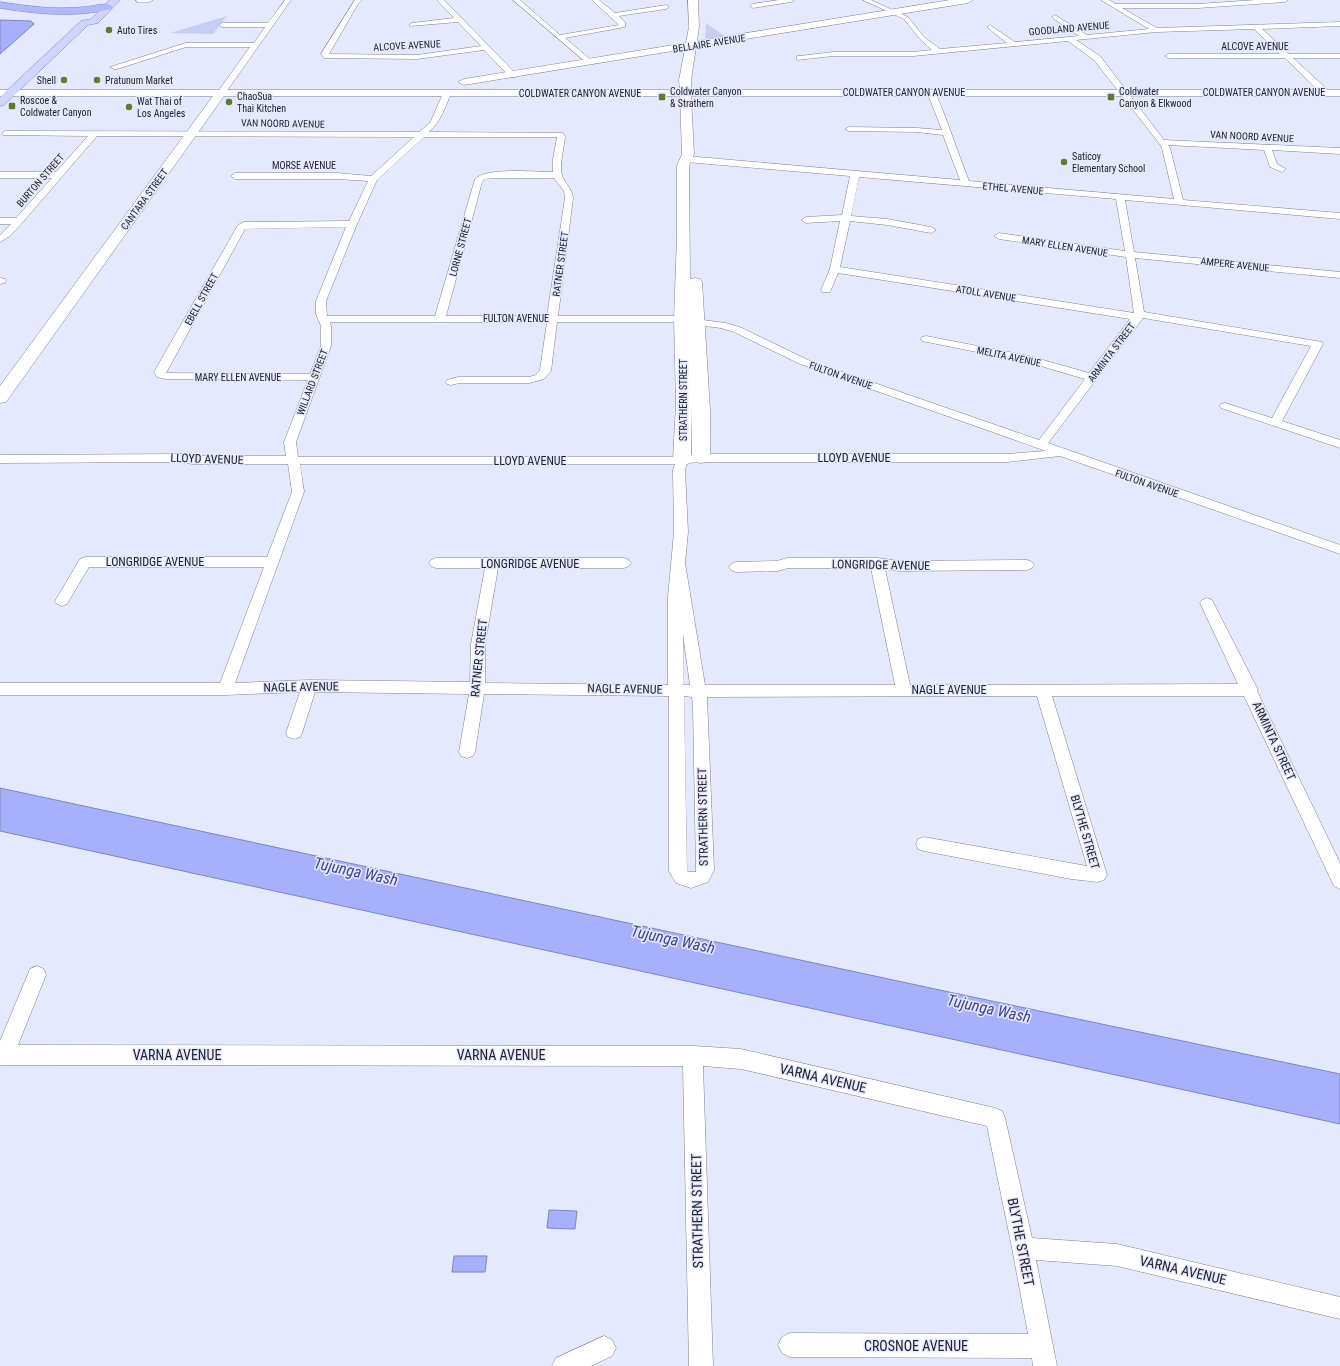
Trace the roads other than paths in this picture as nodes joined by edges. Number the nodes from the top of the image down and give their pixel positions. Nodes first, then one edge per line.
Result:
1 (19, 0) edge
2 (150, 0) edge
3 (288, 0) edge
4 (359, 0) edge
5 (440, 0) edge
6 (516, 0) edge
7 (595, 0) edge
8 (693, 0) edge
9 (791, 0) edge
10 (866, 0) edge
11 (968, 0) edge
12 (1104, 0) edge
13 (1284, 0) edge
14 (139, 1) dead end
15 (109, 2) edge
16 (0, 5) edge
17 (94, 5) edge
18 (753, 6) dead end
19 (1116, 6) junction
20 (666, 7) dead end
21 (894, 12) junction
22 (614, 15) junction
23 (1055, 17) dead end
24 (459, 20) junction
25 (85, 23) junction
26 (222, 24) dead end
27 (1340, 24) edge
28 (270, 25) junction
29 (412, 25) dead end
30 (1255, 26) junction
31 (990, 27) dead end
32 (1156, 30) junction
33 (559, 37) junction
34 (1086, 37) junction
35 (1070, 39) junction
36 (1013, 44) junction
37 (255, 45) junction
38 (690, 46) junction
39 (487, 48) junction
40 (938, 52) junction
41 (1169, 56) dead end
42 (1287, 56) junction
43 (1340, 56) edge
44 (800, 58) dead end
45 (588, 62) junction
46 (114, 67) dead end
47 (513, 75) junction
48 (482, 81) junction
49 (449, 88) junction
50 (685, 92) junction
51 (931, 92) junction
52 (1123, 92) junction
53 (1340, 92) edge
54 (6, 93) edge
55 (221, 93) junction
56 (515, 93) junction
57 (1326, 93) junction
58 (0, 103) edge
59 (849, 129) dead end
60 (6, 133) dead end
61 (95, 133) junction
62 (192, 133) junction
63 (947, 133) junction
64 (422, 135) junction
65 (1162, 142) junction
66 (1267, 147) junction
67 (1340, 151) edge
68 (686, 159) junction
69 (1282, 169) dead end
70 (855, 174) junction
71 (0, 175) edge
72 (58, 175) junction
73 (557, 175) junction
74 (235, 176) dead end
75 (374, 179) junction
76 (966, 184) junction
77 (1120, 198) junction
78 (1179, 203) junction
79 (1340, 216) edge
80 (846, 218) junction
81 (806, 220) dead end
82 (0, 221) edge
83 (19, 221) junction
84 (352, 224) junction
85 (931, 230) dead end
86 (1000, 236) dead end
87 (0, 239) edge
88 (1130, 254) junction
89 (835, 269) junction
90 (1340, 275) edge
91 (826, 290) dead end
92 (1138, 316) junction
93 (440, 318) junction
94 (552, 318) junction
95 (324, 319) junction
96 (690, 320) junction
97 (926, 339) dead end
98 (161, 375) joint
99 (315, 377) junction
100 (1092, 377) junction
101 (451, 382) dead end
102 (0, 398) edge
103 (1225, 406) dead end
104 (1275, 423) junction
105 (1340, 444) edge
106 (1040, 445) junction
107 (1060, 452) junction
108 (701, 458) junction
109 (0, 459) edge
110 (293, 460) junction
111 (682, 460) junction
112 (1340, 550) edge
113 (271, 562) junction
114 (436, 563) dead end
115 (624, 563) dead end
116 (492, 564) junction
117 (678, 564) junction
118 (877, 564) junction
119 (1027, 565) dead end
120 (736, 567) dead end
121 (62, 601) dead end
122 (1207, 602) dead end
123 (309, 686) junction
124 (477, 688) junction
125 (0, 689) edge
126 (225, 689) junction
127 (676, 690) junction
128 (904, 690) junction
129 (1043, 690) junction
130 (1250, 690) junction
131 (699, 691) junction
132 (294, 733) dead end
133 (467, 752) dead end
134 (924, 844) dead end
135 (1340, 881) edge
136 (37, 975) dead end
137 (2, 1055) edge
138 (693, 1056) junction
139 (995, 1118) joint
140 (1023, 1248) junction
141 (1340, 1308) edge
142 (790, 1346) dead end
143 (604, 1348) dead end
144 (1043, 1356) edge
145 (564, 1366) edge
146 (701, 1366) edge

1 - 17 highway
2 - 14 street
3 - 28 street, CANTARA STREET
4 - 39 street, ALCOVE AVENUE
5 - 24 street
6 - 33 street
7 - 22 street
8 - 38 street, STRATHERN STREET
9 - 18 street
10 - 21 street
11 - 21 street, BELLAIRE AVENUE
12 - 19 street
13 - 19 street
15 - 17 highway
15 - 25 main road
16 - 17 highway
17 - 25 main road
19 - 32 street
20 - 22 street
21 - 38 street, BELLAIRE AVENUE
21 - 40 street
22 - 33 street
23 - 34 street
24 - 29 street
24 - 39 street
25 - 54 main road
26 - 28 street
27 - 30 street, GOODLAND AVENUE
28 - 37 street, CANTARA STREET
30 - 32 street, GOODLAND AVENUE
30 - 42 street
31 - 36 street
32 - 34 street, GOODLAND AVENUE
33 - 45 street
34 - 35 street, GOODLAND AVENUE
35 - 36 street, GOODLAND AVENUE
35 - 52 street
36 - 40 street, GOODLAND AVENUE
37 - 46 street
37 - 55 street, CANTARA STREET
38 - 45 street, BELLAIRE AVENUE
38 - 50 street, STRATHERN STREET
39 - 47 street
40 - 44 street, GOODLAND AVENUE
41 - 42 street, ALCOVE AVENUE
42 - 43 street, ALCOVE AVENUE
42 - 57 street
45 - 47 street, BELLAIRE AVENUE
47 - 48 street
47 - 49 street, BELLAIRE AVENUE
48 - 49 street
48 - 56 street
49 - 55 street, COLDWATER CANYON AVENUE
49 - 56 street, COLDWATER CANYON AVENUE
49 - 64 street, WILLARD STREET
50 - 51 street, COLDWATER CANYON AVENUE
50 - 56 street, COLDWATER CANYON AVENUE
50 - 68 street, STRATHERN STREET
51 - 52 street, COLDWATER CANYON AVENUE
51 - 63 street
52 - 57 street, COLDWATER CANYON AVENUE
52 - 65 street
53 - 57 street, COLDWATER CANYON AVENUE
54 - 55 street, COLDWATER CANYON AVENUE
54 - 58 main road
55 - 62 street, CANTARA STREET
59 - 63 street
60 - 61 street, VAN NOORD AVENUE
61 - 62 street, VAN NOORD AVENUE
61 - 72 street, BURTON STREET
62 - 64 street, VAN NOORD AVENUE
62 - 102 street, CANTARA STREET
63 - 76 street
64 - 73 street, VAN NOORD AVENUE
64 - 75 street, WILLARD STREET
65 - 66 street, VAN NOORD AVENUE
65 - 78 street
66 - 67 street, VAN NOORD AVENUE
66 - 69 street
68 - 70 street, ETHEL AVENUE
68 - 96 street, STRATHERN STREET
70 - 76 street, ETHEL AVENUE
70 - 80 street
71 - 72 street
72 - 83 street, BURTON STREET
73 - 93 street, LORNE STREET
73 - 94 street, RATNER STREET
74 - 75 street, MORSE AVENUE
75 - 84 street, WILLARD STREET
76 - 77 street, ETHEL AVENUE
77 - 78 street, ETHEL AVENUE
77 - 88 street, ARMINTA STREET
78 - 79 street, ETHEL AVENUE
80 - 81 street
80 - 85 street
80 - 89 street
82 - 83 street
83 - 87 street, BURTON STREET
84 - 95 street, WILLARD STREET
84 - 98 street, EBELL STREET
86 - 88 street, MARY ELLEN AVENUE
88 - 90 street, AMPERE AVENUE
88 - 92 street, ARMINTA STREET
89 - 91 street
89 - 92 street, ATOLL AVENUE
92 - 100 street, ARMINTA STREET
92 - 104 street, ATOLL AVENUE
93 - 94 street, FULTON AVENUE
93 - 95 street, FULTON AVENUE
94 - 96 street, FULTON AVENUE
94 - 101 street, RATNER STREET
95 - 99 street, WILLARD STREET
96 - 106 street, FULTON AVENUE
96 - 108 street, STRATHERN STREET
96 - 111 street, STRATHERN STREET
97 - 100 street, MELITA AVENUE
98 - 99 street, MARY ELLEN AVENUE
99 - 110 street, WILLARD STREET
100 - 106 street, ARMINTA STREET
103 - 104 street
104 - 105 street
106 - 107 street, FULTON AVENUE
107 - 108 street, LLOYD AVENUE
107 - 112 street, FULTON AVENUE
108 - 111 street, LLOYD AVENUE
109 - 110 street, LLOYD AVENUE
110 - 111 street, LLOYD AVENUE
110 - 113 street, WILLARD STREET
111 - 117 street, STRATHERN STREET
113 - 121 street, LONGRIDGE AVENUE
113 - 126 street, WILLARD STREET
114 - 116 street, LONGRIDGE AVENUE
115 - 116 street, LONGRIDGE AVENUE
116 - 124 street, RATNER STREET
117 - 127 street, STRATHERN STREET
117 - 131 street, STRATHERN STREET
118 - 119 street, LONGRIDGE AVENUE
118 - 120 street, LONGRIDGE AVENUE
118 - 128 street
122 - 130 street, ARMINTA STREET
123 - 124 street, NAGLE AVENUE
123 - 126 street, NAGLE AVENUE
123 - 132 street
124 - 127 street, NAGLE AVENUE
124 - 133 street, RATNER STREET
125 - 126 street, NAGLE AVENUE
127 - 131 street, NAGLE AVENUE
127 - 131 street, STRATHERN STREET
128 - 129 street, NAGLE AVENUE
128 - 131 street, NAGLE AVENUE
129 - 130 street, NAGLE AVENUE
129 - 134 street, BLYTHE STREET
130 - 135 street, ARMINTA STREET
136 - 137 street
137 - 138 street, VARNA AVENUE
138 - 139 street, VARNA AVENUE
138 - 146 street, STRATHERN STREET
139 - 140 street, BLYTHE STREET
140 - 141 street, VARNA AVENUE
140 - 144 street, BLYTHE STREET
142 - 144 street, CROSNOE AVENUE
143 - 145 street

